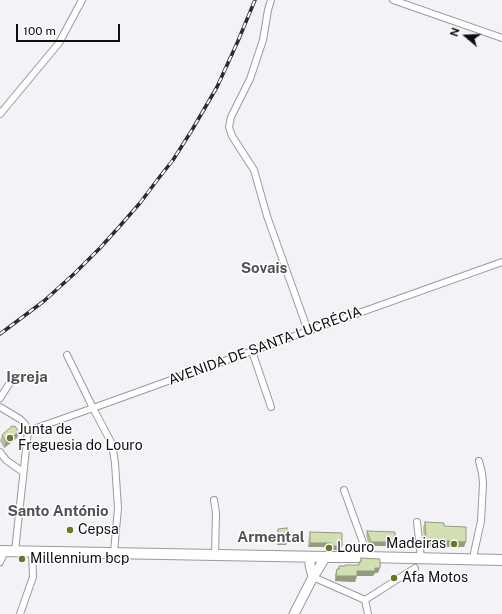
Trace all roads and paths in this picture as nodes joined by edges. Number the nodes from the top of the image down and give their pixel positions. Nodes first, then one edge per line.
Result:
1 (82, 0) edge
2 (271, 0) edge
3 (393, 0) edge
4 (502, 38) edge
5 (0, 114) edge
6 (502, 262) edge
7 (308, 331) junction
8 (252, 351) junction
9 (67, 355) dead end
10 (13, 378) dead end
11 (0, 398) edge
12 (0, 407) edge
13 (271, 407) dead end
14 (92, 408) junction
15 (28, 430) junction
16 (0, 452) edge
17 (479, 461) dead end
18 (23, 472) junction
19 (344, 490) dead end
20 (214, 500) dead end
21 (417, 522) dead end
22 (7, 551) edge
23 (32, 551) junction
24 (114, 552) junction
25 (215, 555) junction
26 (366, 556) junction
27 (310, 557) junction
28 (325, 557) junction
29 (421, 558) junction
30 (474, 560) junction
31 (502, 560) edge
32 (0, 562) edge
33 (414, 568) dead end
34 (313, 577) junction
35 (365, 600) junction
36 (20, 614) edge
37 (294, 614) edge
38 (368, 614) edge

1 - 5 street
2 - 7 street
3 - 4 street
6 - 7 street, AVENIDA DE SANTA LUCRÉCIA
7 - 8 street, AVENIDA DE SANTA LUCRÉCIA
8 - 13 street
8 - 14 street, AVENIDA DE SANTA LUCRÉCIA
9 - 14 street
10 - 11 street
12 - 15 street
14 - 15 street, AVENIDA DE SANTA LUCRÉCIA
14 - 24 street
15 - 18 street
16 - 18 street
17 - 30 street
18 - 22 street
19 - 26 street
20 - 25 street
21 - 29 street
22 - 23 main road
22 - 32 street
23 - 24 main road
23 - 36 street
24 - 25 main road
25 - 27 main road
26 - 28 main road
26 - 29 main road
27 - 28 main road
27 - 34 main road
28 - 34 main road
29 - 30 main road
30 - 31 main road
33 - 35 street
34 - 35 street
34 - 37 main road
35 - 38 street

